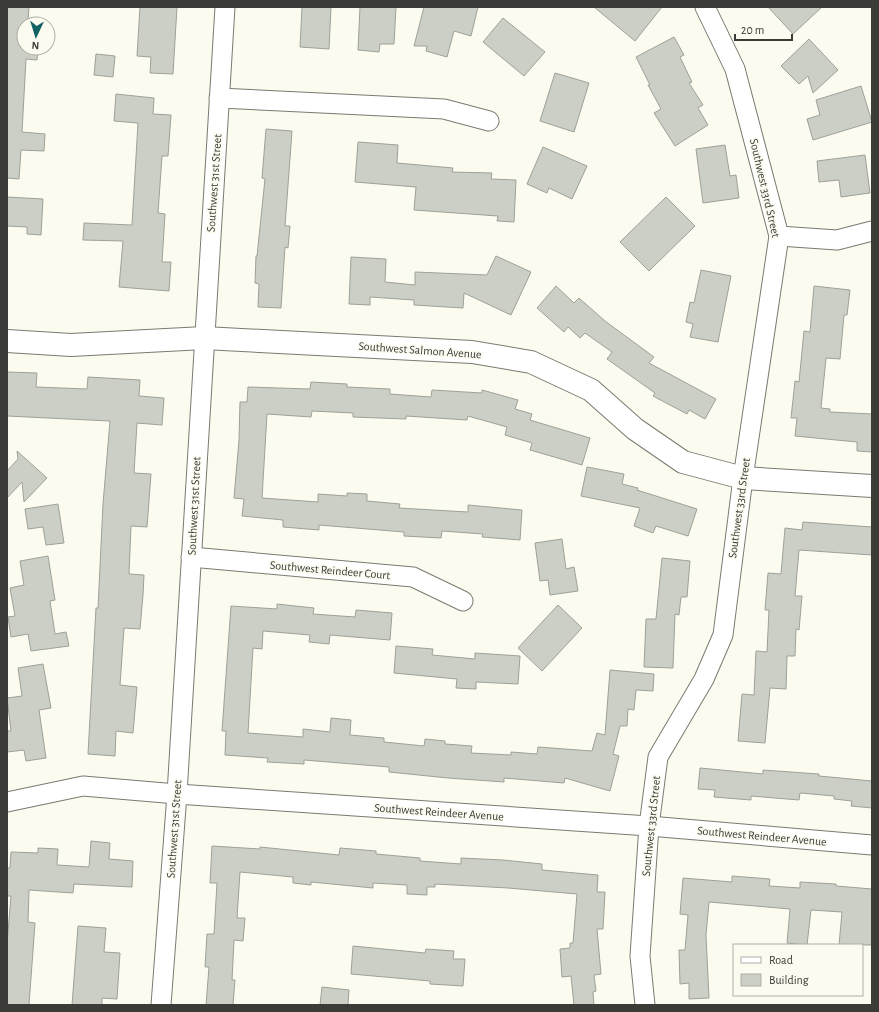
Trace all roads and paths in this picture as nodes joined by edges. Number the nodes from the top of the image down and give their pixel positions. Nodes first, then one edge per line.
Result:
1 (225, 7) edge
2 (705, 7) edge
3 (219, 98) junction
4 (489, 121) dead end
5 (872, 232) edge
6 (779, 236) junction
7 (204, 338) junction
8 (7, 341) edge
9 (743, 478) junction
10 (872, 486) edge
11 (191, 557) junction
12 (463, 601) dead end
13 (177, 794) junction
14 (7, 802) edge
15 (649, 826) junction
16 (872, 845) edge
17 (162, 1005) edge
18 (645, 1005) edge

1 - 3 street, Southwest 31st Street
2 - 6 street, Southwest 33rd Street
3 - 4 street
3 - 7 street, Southwest 31st Street
5 - 6 street
6 - 9 street, Southwest 33rd Street
7 - 8 street, Southwest Salmon Avenue
7 - 9 street, Southwest Salmon Avenue
7 - 11 street, Southwest 31st Street
9 - 10 street, Southwest Salmon Avenue
9 - 15 street, Southwest 33rd Street
11 - 12 street, Southwest Reindeer Court
11 - 13 street, Southwest 31st Street
13 - 14 street, Southwest Reindeer Avenue
13 - 15 street, Southwest Reindeer Avenue
13 - 17 street, Southwest 31st Street
15 - 16 street, Southwest Reindeer Avenue
15 - 18 street, Southwest 33rd Street

